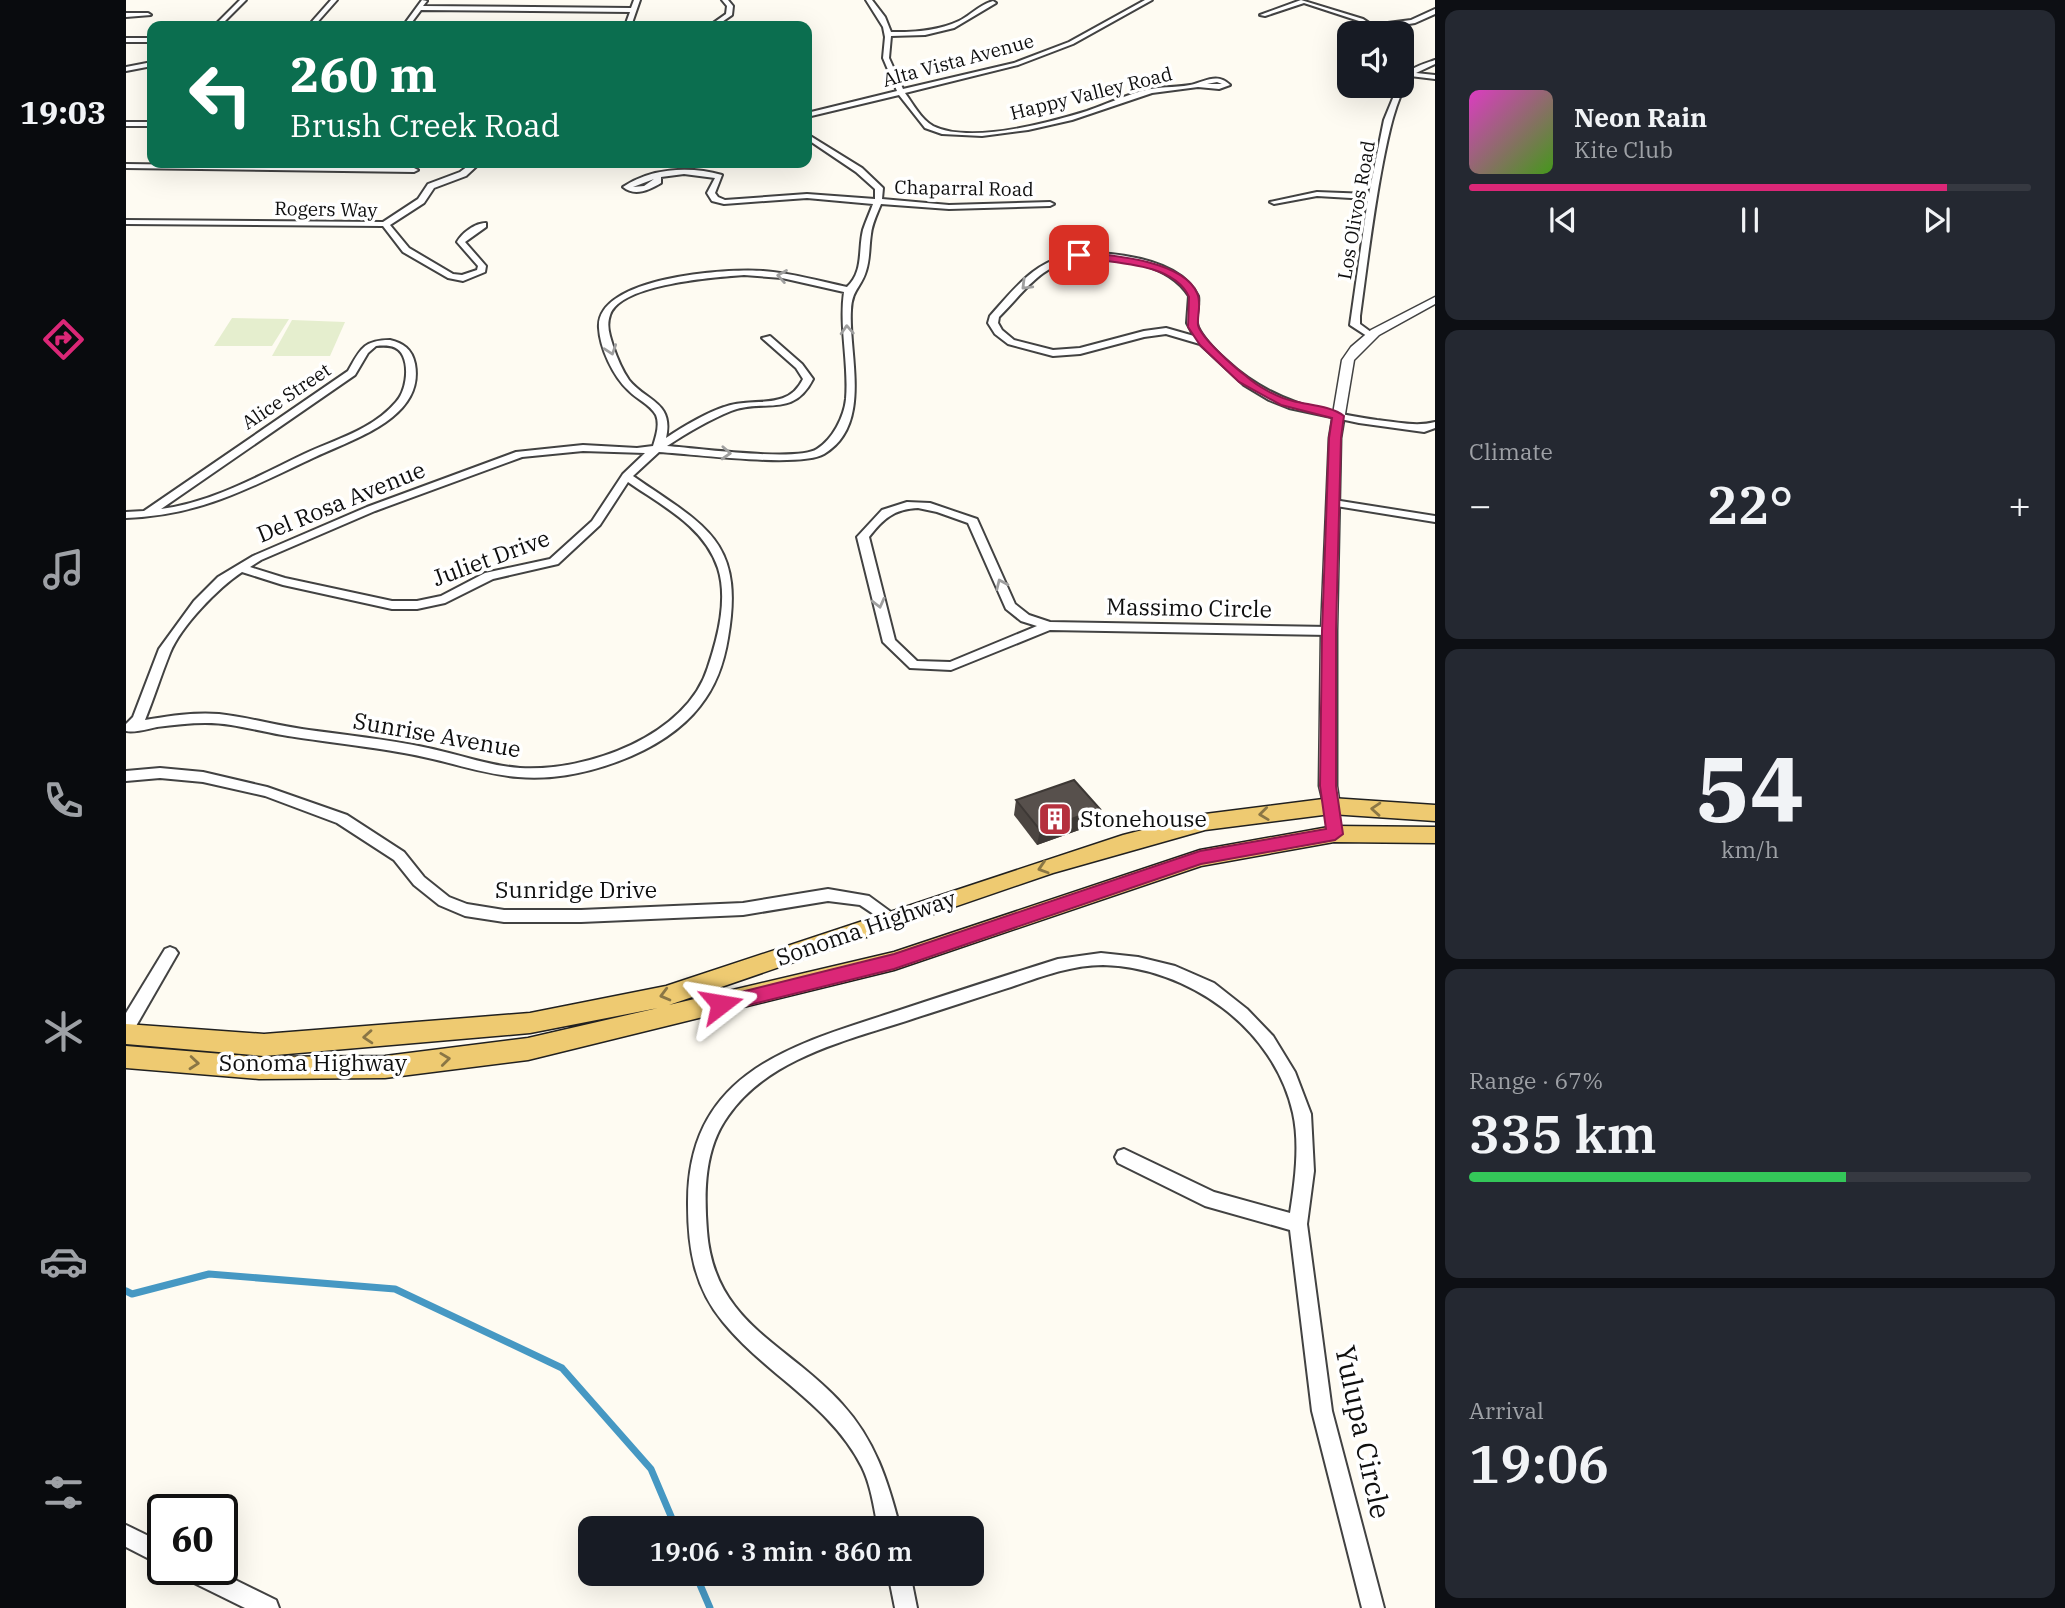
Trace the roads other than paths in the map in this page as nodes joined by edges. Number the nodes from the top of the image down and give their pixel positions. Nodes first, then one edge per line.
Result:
1 (243, 0) edge
2 (334, 0) edge
3 (425, 0) edge
4 (637, 0) edge
5 (725, 0) edge
6 (869, 0) edge
7 (1149, 0) edge
8 (993, 3) dead end
9 (420, 8) junction
10 (633, 10) junction
11 (1435, 11) edge
12 (126, 15) edge
13 (148, 15) dead end
14 (1263, 15) dead end
15 (727, 17) junction
16 (222, 21) edge
17 (315, 21) edge
18 (410, 21) edge
19 (630, 21) edge
20 (720, 21) edge
21 (729, 21) edge
22 (1359, 21) edge
23 (1407, 21) edge
24 (888, 34) junction
25 (126, 40) edge
26 (147, 40) edge
27 (1435, 62) edge
28 (147, 65) edge
29 (126, 69) edge
30 (1414, 69) edge
31 (1414, 74) edge
32 (1435, 77) edge
33 (1198, 85) dead end
34 (902, 92) junction
35 (1396, 98) edge
36 (812, 114) edge
37 (126, 124) edge
38 (147, 124) edge
39 (812, 139) edge
40 (126, 166) edge
41 (147, 166) edge
42 (270, 168) edge
43 (470, 168) edge
44 (414, 170) dead end
45 (657, 177) dead end
46 (1372, 197) junction
47 (878, 201) junction
48 (1274, 202) dead end
49 (1050, 204) dead end
50 (126, 222) edge
51 (385, 224) junction
52 (483, 225) dead end
53 (849, 290) junction
54 (1435, 300) edge
55 (1192, 324) junction
56 (1166, 331) junction
57 (1370, 335) junction
58 (767, 338) dead end
59 (1204, 342) junction
60 (1339, 416) junction
61 (1435, 425) edge
62 (657, 449) junction
63 (627, 476) junction
64 (1334, 503) junction
65 (126, 515) edge
66 (145, 515) junction
67 (1435, 519) edge
68 (240, 568) junction
69 (1049, 626) junction
70 (1329, 631) junction
71 (130, 728) edge
72 (126, 776) edge
73 (1331, 806) junction
74 (1428, 813) edge
75 (1335, 834) junction
76 (1428, 835) edge
77 (890, 919) junction
78 (170, 953) dead end
79 (126, 1031) edge
80 (126, 1057) edge
81 (1124, 1157) dead end
82 (1298, 1224) junction
83 (886, 1516) edge
84 (126, 1536) edge
85 (147, 1547) edge
86 (222, 1585) edge
87 (902, 1586) edge
88 (268, 1608) edge
89 (906, 1608) edge
90 (1373, 1608) edge

1 - 16 street
2 - 17 street
3 - 9 street
4 - 10 street
5 - 15 street
6 - 24 street, Happy Valley Road
7 - 34 street, Alta Vista Avenue
8 - 24 street
9 - 10 street
9 - 18 street
10 - 19 street
11 - 23 street
12 - 13 street
14 - 22 street
15 - 20 street
15 - 21 street
24 - 34 street, Happy Valley Road
25 - 26 street
27 - 30 street
28 - 29 street
31 - 32 street
33 - 34 street, Happy Valley Road
34 - 36 street, Alta Vista Avenue
35 - 46 street, Los Olivos Road
37 - 38 street
39 - 47 street
40 - 41 street
42 - 44 street
43 - 51 street
45 - 47 street, Chaparral Road
46 - 48 street
46 - 57 street, Los Olivos Road
47 - 49 street, Chaparral Road
47 - 53 street
50 - 51 street, Rogers Way
51 - 52 street, Rogers Way
62 -> 53 street, Del Rosa Avenue
53 -> 62 street
54 - 57 street
55 - 56 street
55 -> 56 street
55 - 59 street
56 - 59 street
57 - 60 street
58 - 62 street
59 - 60 street
60 - 61 street
60 - 64 street
62 - 63 street
62 - 68 street, Del Rosa Avenue
63 - 68 street, Juliet Drive
63 - 71 street, Sunrise Avenue
64 - 67 street
64 - 70 street
65 - 66 street, Alice Street
66 - 66 street, Alice Street
68 - 71 street, Del Rosa Avenue
69 -> 69 street, Massimo Circle
69 - 70 street, Massimo Circle
70 - 73 street
72 - 77 street, Sunridge Drive
74 -> 73 main road, Sonoma Highway
73 - 75 main road
73 -> 77 main road, Sonoma Highway
75 - 76 main road, Sonoma Highway
80 -> 75 main road, Sonoma Highway
77 -> 79 main road, Sonoma Highway
78 - 79 street
81 - 82 street
82 - 83 street, Yulupa Circle
82 - 90 street, Yulupa Circle
84 - 85 street
86 - 88 street
87 - 89 street

